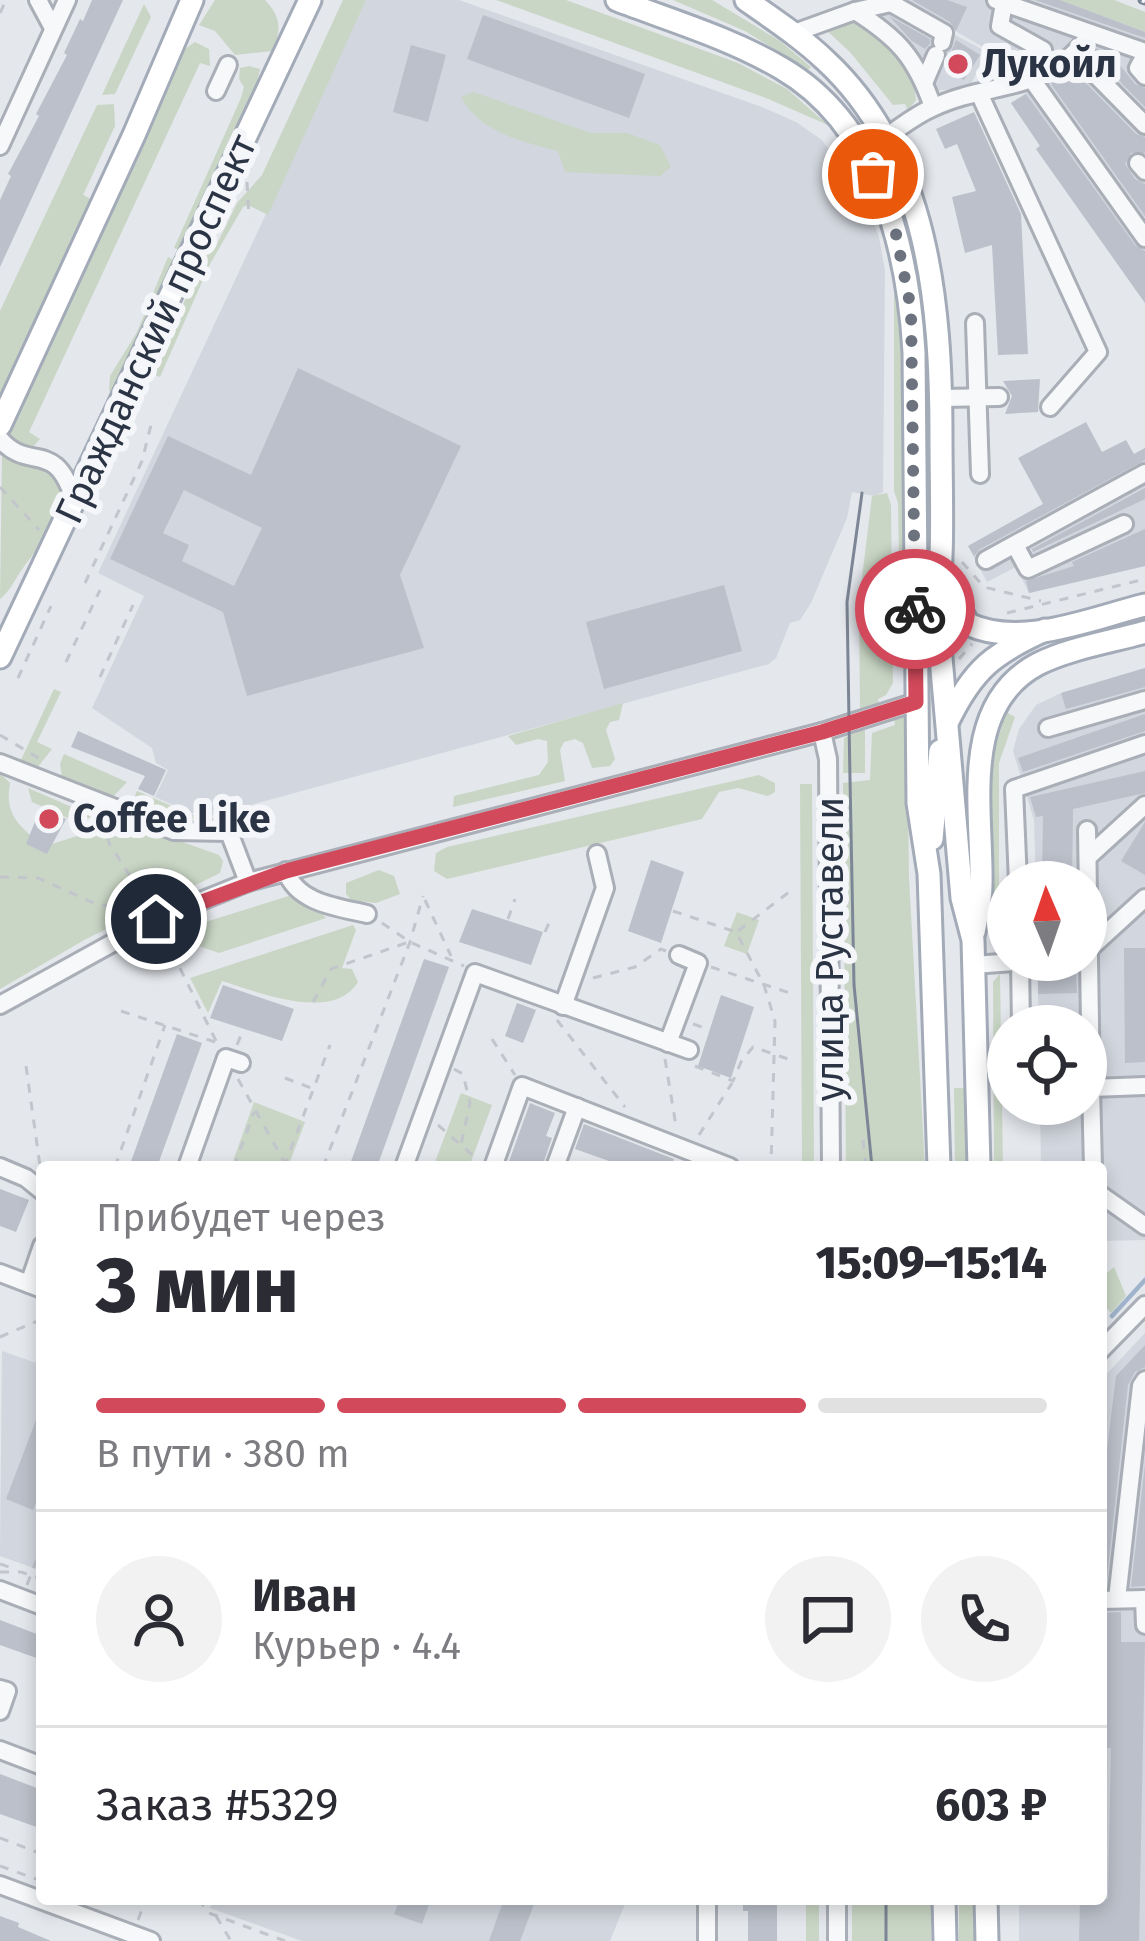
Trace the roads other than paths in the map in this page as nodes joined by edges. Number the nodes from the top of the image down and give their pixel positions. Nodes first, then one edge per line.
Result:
1 (38, 0) edge
2 (67, 0) edge
3 (192, 0) edge
4 (287, 0) edge
5 (310, 0) edge
6 (617, 0) edge
7 (746, 0) edge
8 (1000, 2) edge
9 (855, 11) junction
10 (53, 28) junction
11 (296, 30) junction
12 (794, 33) junction
13 (1090, 34) junction
14 (1043, 50) dead end
15 (1145, 53) edge
16 (1076, 55) junction
17 (228, 64) dead end
18 (1145, 76) edge
19 (1033, 81) junction
20 (924, 83) junction
21 (216, 92) dead end
22 (979, 93) junction
23 (933, 107) junction
24 (1145, 125) edge
25 (884, 138) junction
26 (0, 146) edge
27 (1145, 238) edge
28 (975, 323) dead end
29 (978, 397) junction
30 (999, 397) dead end
31 (941, 398) junction
32 (1050, 406) dead end
33 (0, 425) edge
34 (0, 439) edge
35 (1145, 473) edge
36 (980, 474) dead end
37 (75, 502) junction
38 (1124, 524) dead end
39 (1015, 545) junction
40 (982, 562) road end
41 (953, 570) junction
42 (1145, 604) edge
43 (1045, 630) junction
44 (1145, 632) edge
45 (3, 643) edge
46 (1145, 700) edge
47 (916, 702) junction
48 (947, 724) junction
49 (1048, 728) dead end
50 (822, 732) junction
51 (1145, 743) edge
52 (0, 763) edge
53 (1145, 805) edge
54 (1087, 830) dead end
55 (597, 854) dead end
56 (1088, 857) junction
57 (1017, 861) edge
58 (1088, 861) edge
59 (286, 871) junction
60 (929, 874) junction
61 (248, 882) junction
62 (1145, 898) edge
63 (367, 914) road end
64 (1107, 933) edge
65 (973, 940) junction
66 (679, 956) road end
67 (987, 964) edge
68 (973, 965) junction
69 (0, 1005) edge
70 (563, 1006) junction
71 (668, 1043) junction
72 (689, 1050) road end
73 (228, 1055) road end
74 (1145, 1086) edge
75 (1107, 1087) edge
76 (577, 1107) junction
77 (1092, 1125) edge
78 (685, 1147) junction
79 (189, 1161) edge
80 (406, 1161) edge
81 (492, 1161) edge
82 (563, 1161) edge
83 (683, 1161) edge
84 (716, 1161) edge
85 (831, 1161) edge
86 (939, 1161) edge
87 (980, 1161) edge
88 (1093, 1161) edge
89 (0, 1167) edge
90 (36, 1183) edge
91 (1107, 1200) edge
92 (1145, 1226) edge
93 (0, 1274) edge
94 (36, 1287) edge
95 (1145, 1305) edge
96 (1107, 1344) edge
97 (1145, 1379) edge
98 (0, 1590) edge
99 (1109, 1599) edge
100 (1144, 1599) edge
101 (36, 1604) edge
102 (1145, 1625) edge
103 (0, 1689) edge
104 (0, 1711) edge
105 (0, 1750) edge
106 (36, 1764) edge
107 (0, 1886) edge
108 (36, 1898) edge
109 (56, 1905) edge
110 (707, 1905) edge
111 (837, 1905) edge
112 (944, 1905) edge
113 (986, 1905) edge
114 (142, 1938) edge
115 (707, 1941) edge
116 (837, 1941) edge
117 (944, 1941) edge
118 (987, 1941) edge

1 - 10 street
2 - 10 street
3 - 33 main road
4 - 11 main road
5 - 11 main road, Гражданский проспект
6 - 47 main road
7 - 12 main road
8 - 13 street
8 - 14 street
9 - 12 street
9 - 20 street
9 - 20 street
10 - 26 street
11 - 37 main road, Гражданский проспект
12 - 25 main road
13 - 15 street
13 - 16 street
15 - 18 street
16 - 19 street
16 - 24 street
17 - 21 street
19 - 22 street
19 - 27 street
20 - 23 street
22 - 23 street
22 - 32 street
23 - 25 street
25 - 31 main road
28 - 29 street
29 - 30 street
29 - 31 street
29 - 36 street
31 - 41 main road
34 - 37 street
35 - 39 street
37 - 45 main road, Гражданский проспект
38 - 39 street
39 - 40 street
41 - 43 main road
41 - 48 main road
42 - 43 main road
43 - 48 main road
44 - 65 main road
46 - 49 street
47 - 50 street
47 - 60 main road
48 - 60 main road
48 - 65 main road
50 - 59 street
50 - 85 street, улица Руставели
51 - 57 street
52 - 61 street
53 - 56 street
54 - 56 street
55 - 70 street
56 - 58 street
59 - 61 street
59 - 63 street
60 - 86 main road
61 - 69 street
62 - 64 street
65 - 68 main road
66 - 71 street
67 - 68 street
68 - 87 main road
70 - 71 street
70 - 80 street
71 - 72 street
73 - 79 street
74 - 75 street
76 - 78 street
76 - 81 street
76 - 82 street
77 - 88 street
78 - 83 street
78 - 84 street
89 - 90 street
91 - 92 street
93 - 94 street
95 - 96 street
97 - 99 street
98 - 101 street
99 - 100 street
100 - 102 street
103 - 104 street
105 - 106 street
107 - 108 street
109 - 114 street
110 - 115 street
111 - 116 street
112 - 117 main road
113 - 118 main road

